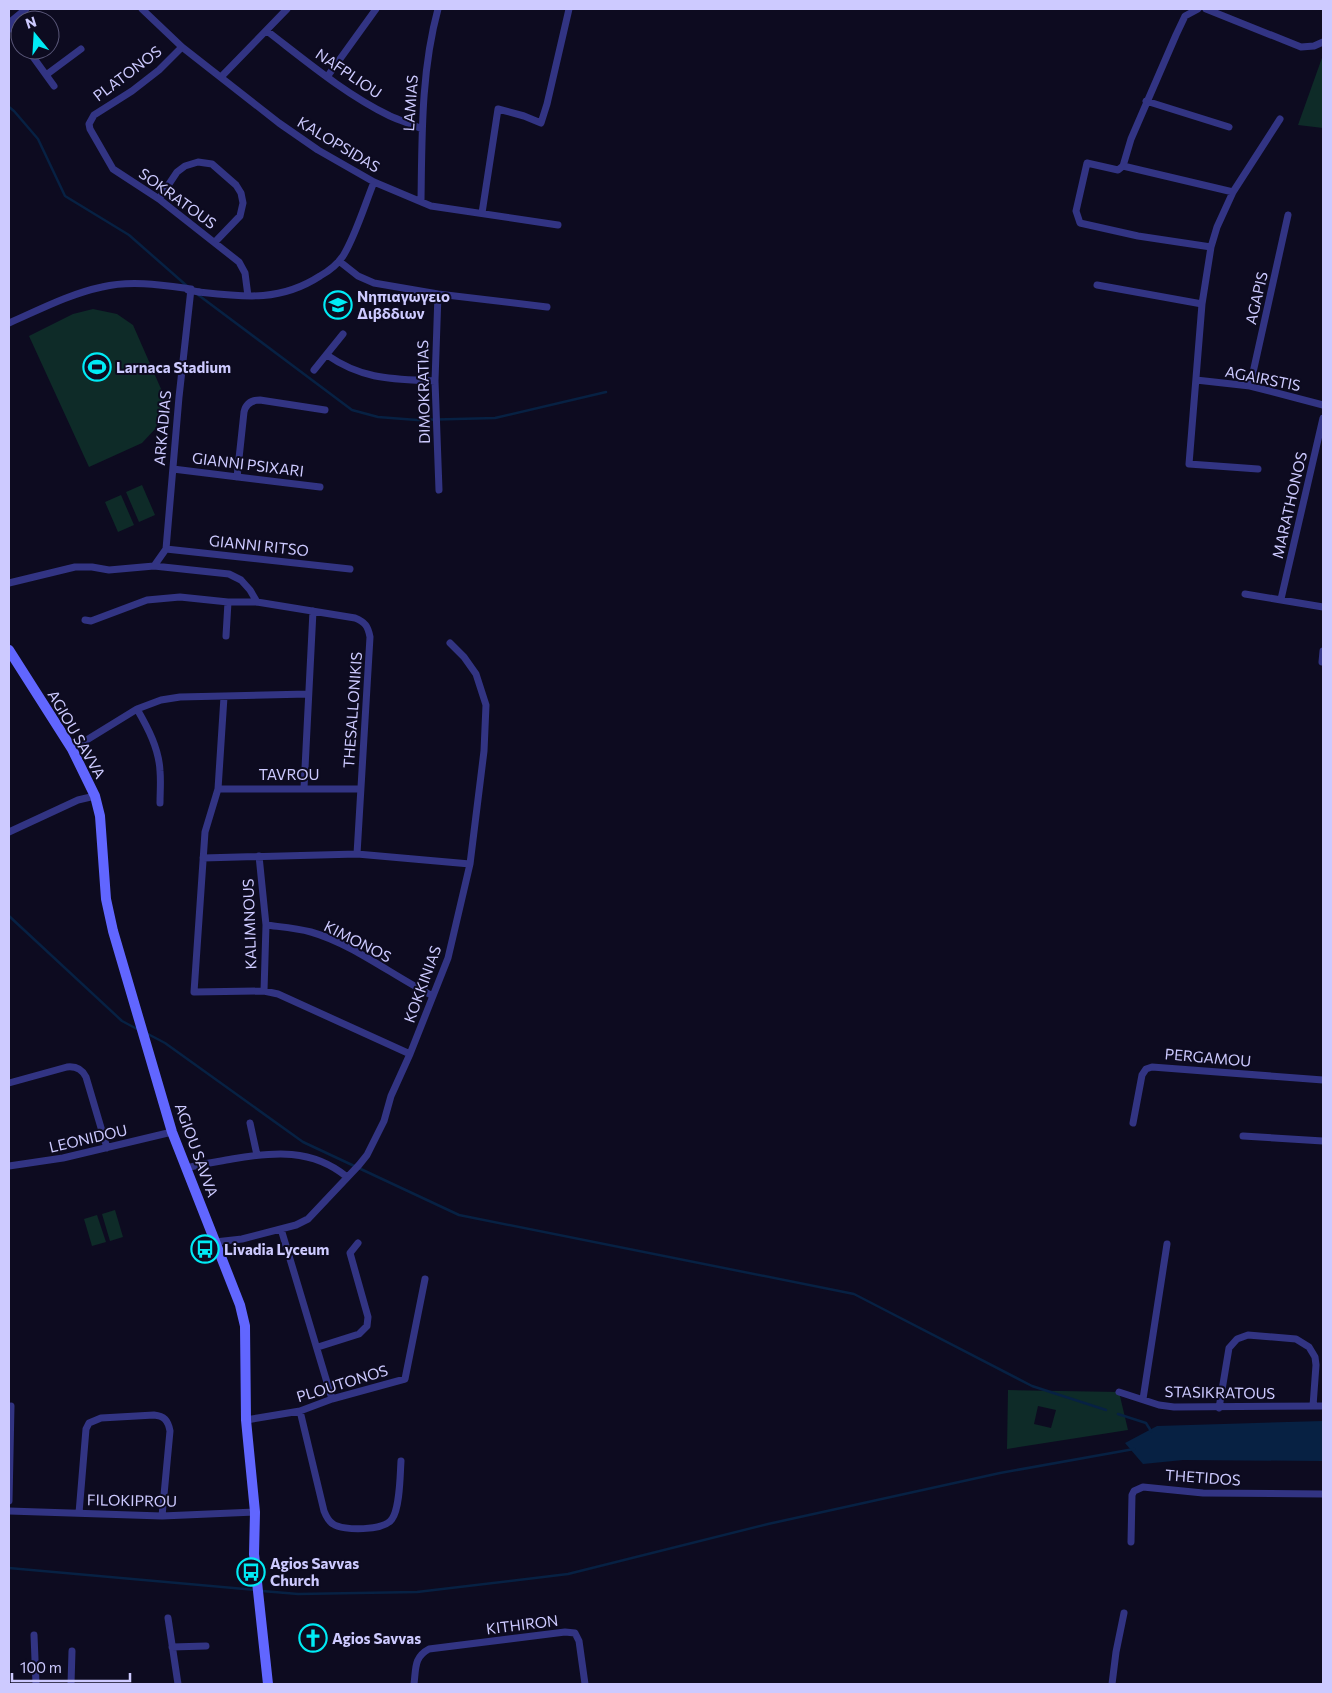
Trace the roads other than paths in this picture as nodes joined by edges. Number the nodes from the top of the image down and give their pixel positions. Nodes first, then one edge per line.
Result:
1 (26, 9) edge
2 (142, 9) edge
3 (287, 9) edge
4 (376, 9) edge
5 (438, 9) edge
6 (569, 9) edge
7 (1198, 9) edge
8 (1206, 9) edge
9 (9, 24) edge
10 (267, 31) junction
11 (1323, 42) edge
12 (182, 47) junction
13 (81, 49) dead end
14 (35, 60) edge
15 (46, 75) junction
16 (222, 77) junction
17 (327, 77) junction
18 (54, 86) dead end
19 (1146, 101) junction
20 (1280, 119) dead end
21 (90, 122) joint
22 (1229, 127) dead end
23 (422, 129) junction
24 (1123, 166) junction
25 (374, 182) junction
26 (1233, 192) junction
27 (159, 199) junction
28 (421, 201) junction
29 (482, 213) junction
30 (1288, 215) dead end
31 (558, 225) dead end
32 (215, 242) junction
33 (1211, 247) junction
34 (339, 261) junction
35 (1097, 285) dead end
36 (189, 290) junction
37 (438, 294) junction
38 (248, 296) junction
39 (1202, 304) junction
40 (547, 307) dead end
41 (9, 323) edge
42 (343, 334) dead end
43 (327, 355) junction
44 (314, 370) dead end
45 (1196, 380) junction
46 (435, 381) junction
47 (1250, 386) junction
48 (1323, 405) edge
49 (325, 410) dead end
50 (1323, 418) edge
51 (173, 469) junction
52 (1258, 469) dead end
53 (237, 477) junction
54 (320, 487) dead end
55 (439, 490) dead end
56 (166, 549) junction
57 (154, 566) junction
58 (350, 570) dead end
59 (9, 583) edge
60 (1245, 594) dead end
61 (1281, 599) junction
62 (228, 602) junction
63 (256, 602) junction
64 (1323, 606) edge
65 (313, 611) junction
66 (85, 620) dead end
67 (226, 636) dead end
68 (450, 643) dead end
69 (9, 650) edge
70 (1323, 651) edge
71 (1322, 662) edge
72 (308, 694) junction
73 (224, 697) junction
74 (137, 709) junction
75 (72, 749) junction
76 (304, 788) junction
77 (218, 789) junction
78 (360, 789) junction
79 (95, 796) junction
80 (160, 803) dead end
81 (9, 832) edge
82 (357, 854) junction
83 (259, 856) junction
84 (203, 858) junction
85 (470, 864) junction
86 (266, 925) junction
87 (264, 991) junction
88 (433, 996) junction
89 (410, 1054) junction
90 (1323, 1080) edge
91 (9, 1083) edge
92 (250, 1123) dead end
93 (1132, 1123) dead end
94 (172, 1132) junction
95 (1243, 1136) dead end
96 (1323, 1141) edge
97 (107, 1148) junction
98 (258, 1155) junction
99 (9, 1166) edge
100 (186, 1168) junction
101 (349, 1175) junction
102 (281, 1229) junction
103 (215, 1242) junction
104 (358, 1243) dead end
105 (1167, 1244) dead end
106 (425, 1279) dead end
107 (318, 1347) junction
108 (1119, 1392) dead end
109 (332, 1399) junction
110 (1143, 1399) junction
111 (11, 1406) dead end
112 (1313, 1406) junction
113 (1323, 1406) edge
114 (1220, 1408) junction
115 (300, 1411) junction
116 (246, 1420) junction
117 (401, 1462) dead end
118 (1323, 1494) edge
119 (9, 1501) edge
120 (9, 1511) edge
121 (255, 1512) junction
122 (78, 1513) junction
123 (162, 1516) junction
124 (1131, 1542) dead end
125 (1124, 1613) dead end
126 (168, 1618) dead end
127 (34, 1635) dead end
128 (206, 1646) dead end
129 (172, 1647) junction
130 (72, 1651) dead end
131 (36, 1684) edge
132 (71, 1684) edge
133 (178, 1684) edge
134 (268, 1684) edge
135 (414, 1684) edge
136 (585, 1684) edge
137 (1112, 1684) edge

1 - 9 street
2 - 12 street, KALOPSIDAS
3 - 10 street
4 - 17 street
5 - 23 street, LAMIAS
6 - 29 street
7 - 19 street
8 - 11 street
10 - 16 street
10 - 17 street, NAFPLIOU
12 - 16 street, KALOPSIDAS
12 - 21 street, PLATONOS
13 - 15 street
14 - 15 street
15 - 18 street
16 - 25 street, KALOPSIDAS
17 - 23 street, NAFPLIOU
19 - 22 street
19 - 24 street
20 - 26 street
21 - 27 street, SOKRATOUS
23 - 28 street, LAMIAS
24 - 26 street
24 - 33 street
25 - 28 street, KALOPSIDAS
25 - 34 street
26 - 33 street
27 - 32 street, SOKRATOUS
27 - 32 street
28 - 29 street, KALOPSIDAS
29 - 31 street, KALOPSIDAS
30 - 47 street, AGAPIS
32 - 38 street, SOKRATOUS
33 - 39 street
34 - 37 street
34 - 38 street
35 - 39 street
36 - 38 street, bridge
36 - 41 street
36 - 51 street, ARKADIAS
37 - 40 street
37 - 46 street, DIMOKRATIAS
39 - 45 street
42 - 43 street
43 - 44 street
43 - 46 street
45 - 47 street, AGAIRSTIS
45 - 52 street
46 - 55 street, DIMOKRATIAS
47 - 48 street, AGAIRSTIS
49 - 53 street
50 - 61 street, MARATHONOS
51 - 53 street, GIANNI PSIXARI
51 - 56 street, ARKADIAS
53 - 54 street, GIANNI PSIXARI
56 - 57 street
56 - 58 street, GIANNI RITSO
57 - 59 street
57 - 63 street
60 - 61 street
61 - 64 street
62 - 63 street
62 - 66 street
62 - 67 street
63 - 65 street
65 - 72 street
65 - 78 street, THESALLONIKIS
68 - 85 street, KOKKINIAS
69 - 75 street, AGIOU SAVVA
70 - 71 street
72 - 73 street
72 - 76 street
73 - 74 street
73 - 77 street
74 - 75 street
74 - 80 street
75 - 79 street, AGIOU SAVVA
76 - 77 street, TAVROU
76 - 78 street, TAVROU
77 - 84 street
78 - 82 street, THESALLONIKIS
79 - 81 street
79 - 94 street, AGIOU SAVVA
82 - 83 street
82 - 85 street
83 - 84 street
83 - 86 street, KALIMNOUS
84 - 87 street
85 - 88 street, KOKKINIAS
86 - 87 street, KALIMNOUS
86 - 88 street, KIMONOS
87 - 89 street
88 - 89 street, KOKKINIAS
89 - 101 street, KOKKINIAS
90 - 93 street, PERGAMOU
91 - 97 street
92 - 98 street
94 - 97 street, LEONIDOU
94 - 100 street, AGIOU SAVVA
95 - 96 street
97 - 99 street, LEONIDOU
98 - 100 street
98 - 101 street
100 - 103 street, AGIOU SAVVA
101 - 102 street, KOKKINIAS
102 - 103 street, KOKKINIAS
102 - 107 street
103 - 116 street, AGIOU SAVVA
104 - 107 street
105 - 110 street
106 - 109 street, PLOUTONOS
107 - 109 street
108 - 110 street, STASIKRATOUS
109 - 115 street, PLOUTONOS
110 - 114 street, STASIKRATOUS
111 - 119 street
112 - 113 street, STASIKRATOUS
112 - 114 street, STASIKRATOUS
112 - 114 street
115 - 116 street, PLOUTONOS
115 - 117 street
116 - 121 street, AGIOU SAVVA
118 - 124 street, THETIDOS
120 - 122 street, FILOKIPROU
121 - 123 street, FILOKIPROU
121 - 134 street, AGIOU SAVVA
122 - 123 street, FILOKIPROU
122 - 123 street
125 - 137 street
126 - 129 street
127 - 131 street
128 - 129 street
129 - 133 street
130 - 132 street
135 - 136 street, KITHIRON

